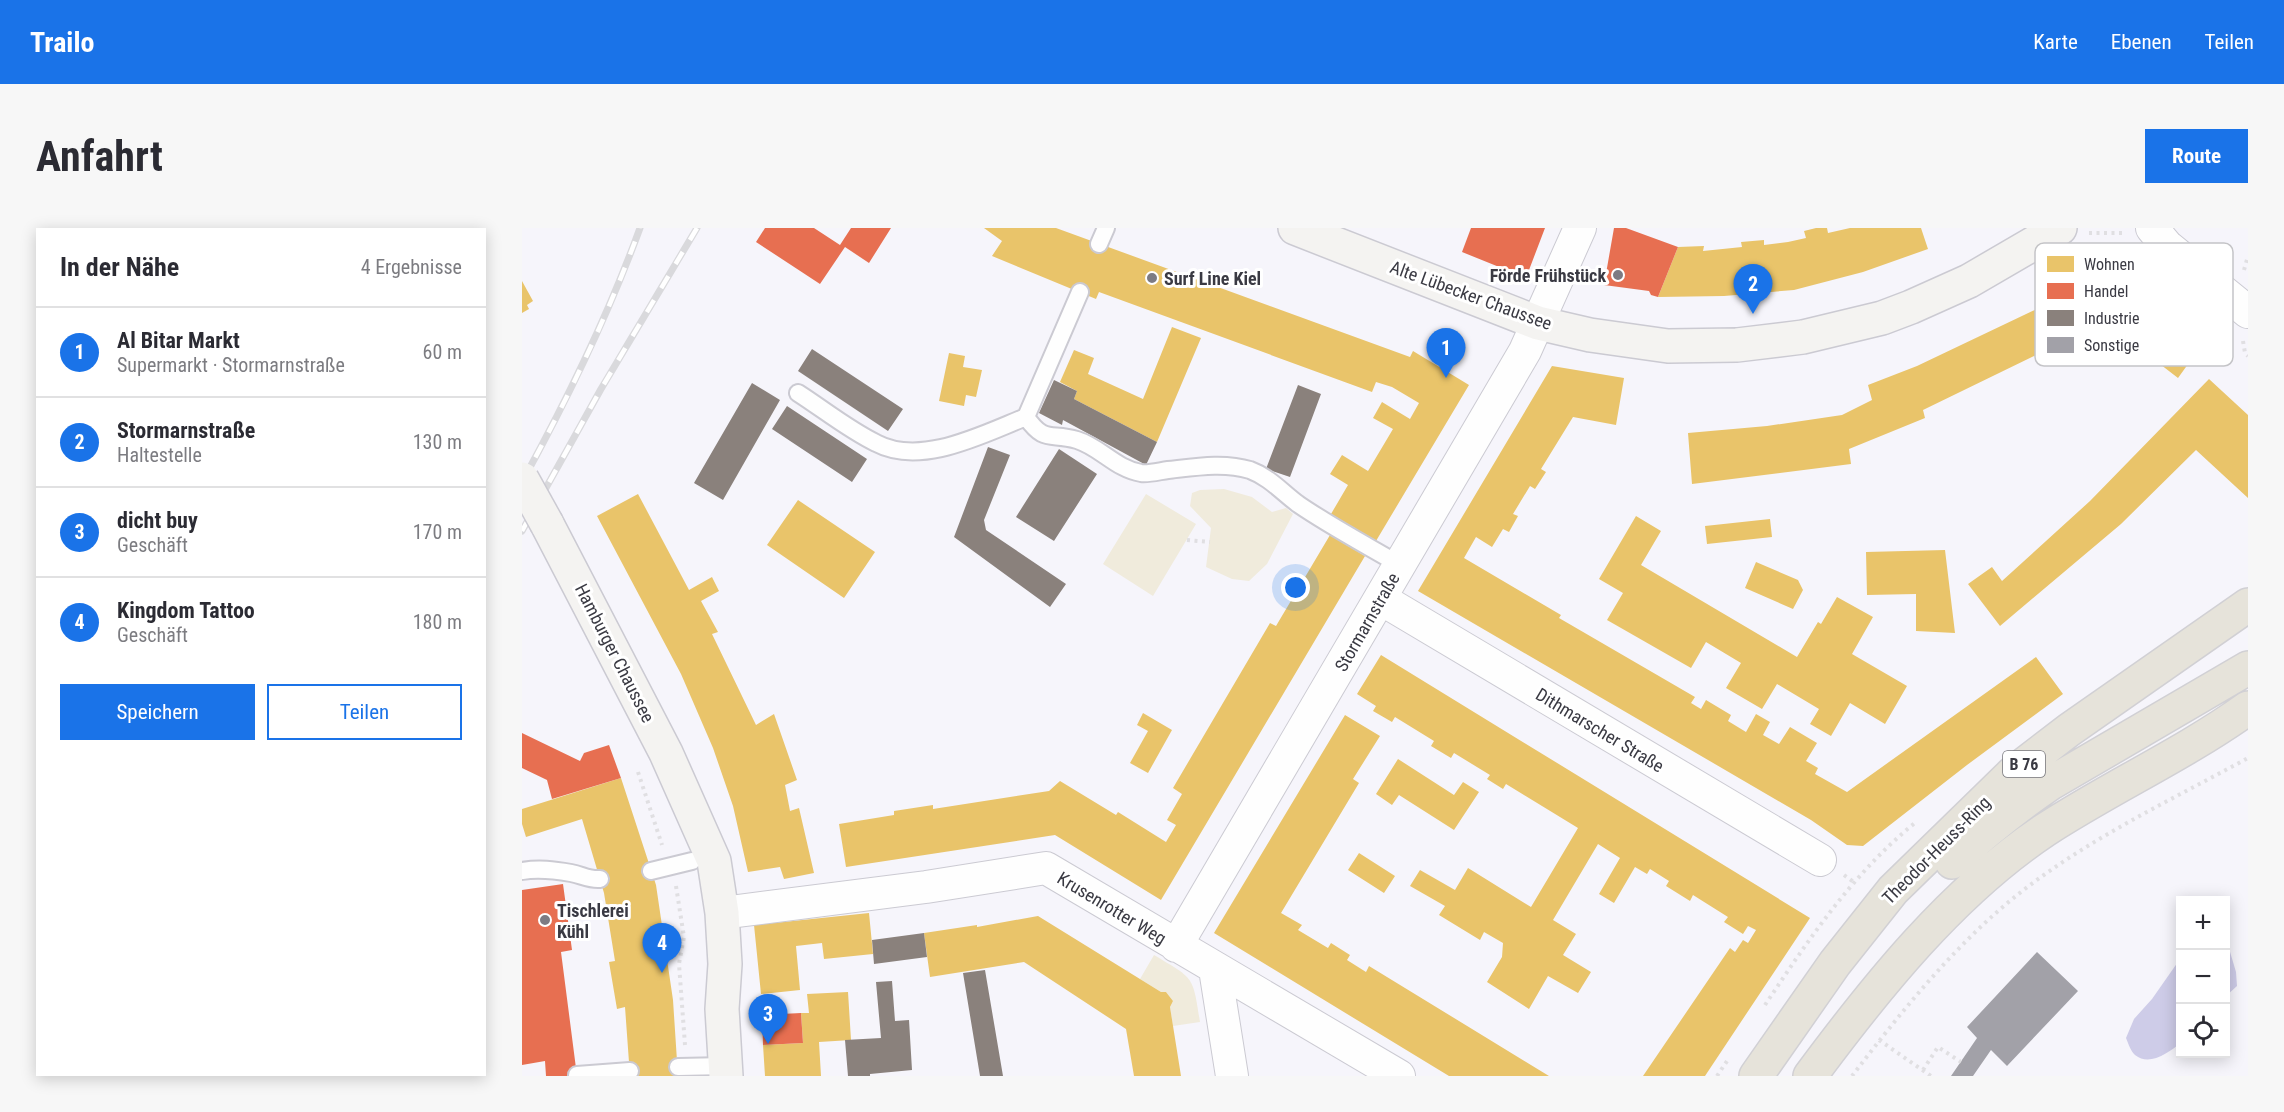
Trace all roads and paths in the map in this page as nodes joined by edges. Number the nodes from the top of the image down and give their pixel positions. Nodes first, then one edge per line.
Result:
1 (1106, 228) edge
2 (1295, 228) edge
3 (1580, 228) edge
4 (2059, 228) edge
5 (2141, 230) edge
6 (2162, 243) edge
7 (1099, 244) dead end
8 (1080, 292) dead end
9 (2233, 300) edge
10 (2248, 312) edge
11 (1538, 323) junction
12 (798, 393) dead end
13 (1026, 417) junction
14 (522, 479) edge
15 (1186, 540) dead end
16 (1210, 542) dead end
17 (1400, 565) junction
18 (1381, 599) junction
19 (2248, 605) edge
20 (2248, 668) edge
21 (2243, 714) edge
22 (2248, 758) edge
23 (636, 764) dead end
24 (1924, 815) dead end
25 (687, 853) junction
26 (1820, 860) dead end
27 (522, 871) edge
28 (651, 871) dead end
29 (600, 879) dead end
30 (722, 913) junction
31 (1176, 946) junction
32 (1835, 963) junction
33 (1791, 966) dead end
34 (1215, 969) junction
35 (722, 1009) junction
36 (1879, 1040) junction
37 (1961, 1062) dead end
38 (682, 1067) joint
39 (1742, 1067) edge
40 (1923, 1070) junction
41 (630, 1071) dead end
42 (726, 1071) edge
43 (577, 1075) edge
44 (1232, 1076) edge
45 (1399, 1076) edge
46 (1717, 1076) edge
47 (1810, 1076) edge
48 (1852, 1076) edge
49 (1931, 1076) edge

1 - 7 lane
2 - 11 main road, Alte Lübecker Chaussee
3 - 11 street, Stormarnstraße
4 - 5 path
4 - 11 main road, Alte Lübecker Chaussee
5 - 6 street
8 - 13 lane
9 - 10 street
11 - 17 street, Stormarnstraße
12 - 13 lane
13 - 17 lane
14 - 25 main road, Hamburger Chaussee, bridge
15 - 16 path
17 - 18 street, Stormarnstraße
18 - 26 street, Dithmarscher Straße
18 - 31 street, Stormarnstraße
19 - 32 highway, Theodor-Heuss-Ring / B 76
20 - 32 highway
21 - 47 highway
22 - 36 path
23 - 25 path
24 - 33 path
25 - 28 lane
25 - 30 main road, Hamburger Chaussee
25 - 35 main road, Hamburger Chaussee
25 - 38 path
27 - 29 lane
30 - 31 street, Krusenrotter Weg
30 - 35 main road, Hamburger Chaussee
31 - 34 street, Krusenrotter Weg
32 - 39 highway, Theodor-Heuss-Ring / B 76
34 - 44 street
34 - 45 street, Krusenrotter Weg
35 - 42 main road, Hamburger Chaussee
36 - 40 path
36 - 48 path
37 - 40 path
38 - 42 lane
39 - 46 path
40 - 49 path
41 - 43 lane

